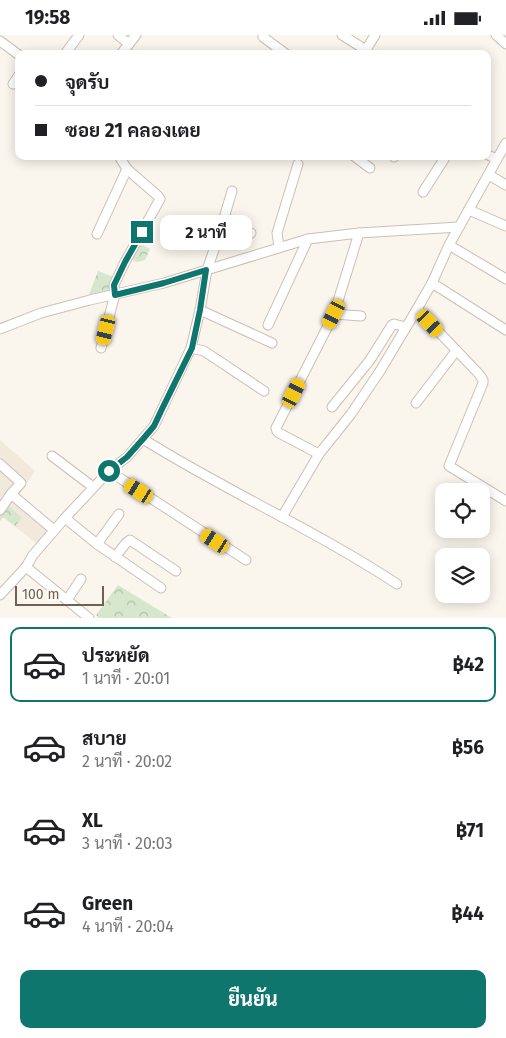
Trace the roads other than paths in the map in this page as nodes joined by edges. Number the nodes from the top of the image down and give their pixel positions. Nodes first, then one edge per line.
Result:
1 (79, 35) edge
2 (118, 35) edge
3 (136, 35) edge
4 (264, 35) edge
5 (342, 35) edge
6 (375, 35) edge
7 (496, 35) edge
8 (0, 41) edge
9 (129, 44) junction
10 (506, 44) edge
11 (69, 50) edge
12 (124, 50) edge
13 (274, 50) edge
14 (15, 52) edge
15 (15, 81) edge
16 (13, 84) dead end
17 (506, 143) edge
18 (491, 156) edge
19 (498, 159) junction
20 (121, 160) edge
21 (359, 160) edge
22 (443, 160) edge
23 (298, 164) dead end
24 (370, 168) dead end
25 (127, 169) junction
26 (489, 175) junction
27 (506, 185) edge
28 (232, 191) dead end
29 (423, 192) dead end
30 (469, 210) junction
31 (506, 226) edge
32 (459, 227) junction
33 (251, 233) dead end
34 (359, 233) junction
35 (97, 234) dead end
36 (219, 235) junction
37 (308, 239) junction
38 (449, 245) junction
39 (279, 247) junction
40 (206, 270) junction
41 (506, 279) edge
42 (432, 283) junction
43 (115, 295) junction
44 (417, 309) junction
45 (200, 310) junction
46 (334, 314) junction
47 (362, 316) dead end
48 (268, 325) dead end
49 (406, 327) junction
50 (0, 329) edge
51 (506, 330) edge
52 (272, 343) dead end
53 (101, 348) dead end
54 (192, 348) junction
55 (456, 351) junction
56 (264, 391) dead end
57 (416, 403) dead end
58 (332, 407) dead end
59 (143, 439) junction
60 (319, 454) junction
61 (52, 456) dead end
62 (0, 464) edge
63 (109, 471) junction
64 (93, 487) junction
65 (11, 494) junction
66 (506, 501) edge
67 (0, 510) edge
68 (119, 514) dead end
69 (282, 517) junction
70 (65, 518) junction
71 (54, 530) junction
72 (97, 544) junction
73 (115, 557) junction
74 (246, 560) dead end
75 (26, 567) junction
76 (176, 571) dead end
77 (81, 579) dead end
78 (397, 584) dead end
79 (161, 588) dead end
80 (0, 595) edge
81 (67, 600) junction
82 (89, 618) edge

1 - 11 street
2 - 9 street
3 - 9 street
4 - 13 street
5 - 6 street
7 - 10 street
8 - 14 street
9 - 12 street
15 - 16 street
17 - 19 street
18 - 19 street
19 - 26 street
20 - 25 street
21 - 24 street
22 - 29 street
23 - 39 street
25 - 35 street
25 - 43 street
26 - 27 street
26 - 30 street
28 - 36 street
30 - 31 street
30 - 32 street
32 - 34 street
32 - 38 street
33 - 36 street
34 - 37 street
34 - 46 street
36 - 40 street
37 - 39 street
37 - 48 street
38 - 41 street
38 - 42 street
39 - 40 street
40 - 43 street
40 - 45 street
42 - 44 street
42 - 51 street
43 - 50 street
43 - 53 street
44 - 49 street
44 - 55 street
45 - 52 street
45 - 54 street
46 - 47 street
46 - 60 street
49 - 58 street
49 - 60 street
54 - 56 street
54 - 59 street
55 - 57 street
55 - 66 street
59 - 63 street
59 - 69 street
60 - 69 street
61 - 64 street
62 - 65 street
63 - 64 street
63 - 74 street
64 - 70 street
65 - 67 street
65 - 71 street
68 - 72 street
69 - 78 street
70 - 71 street
70 - 72 street
71 - 75 street
72 - 73 street
73 - 76 street
73 - 79 street
75 - 80 street
75 - 81 street
77 - 81 street
81 - 82 street

